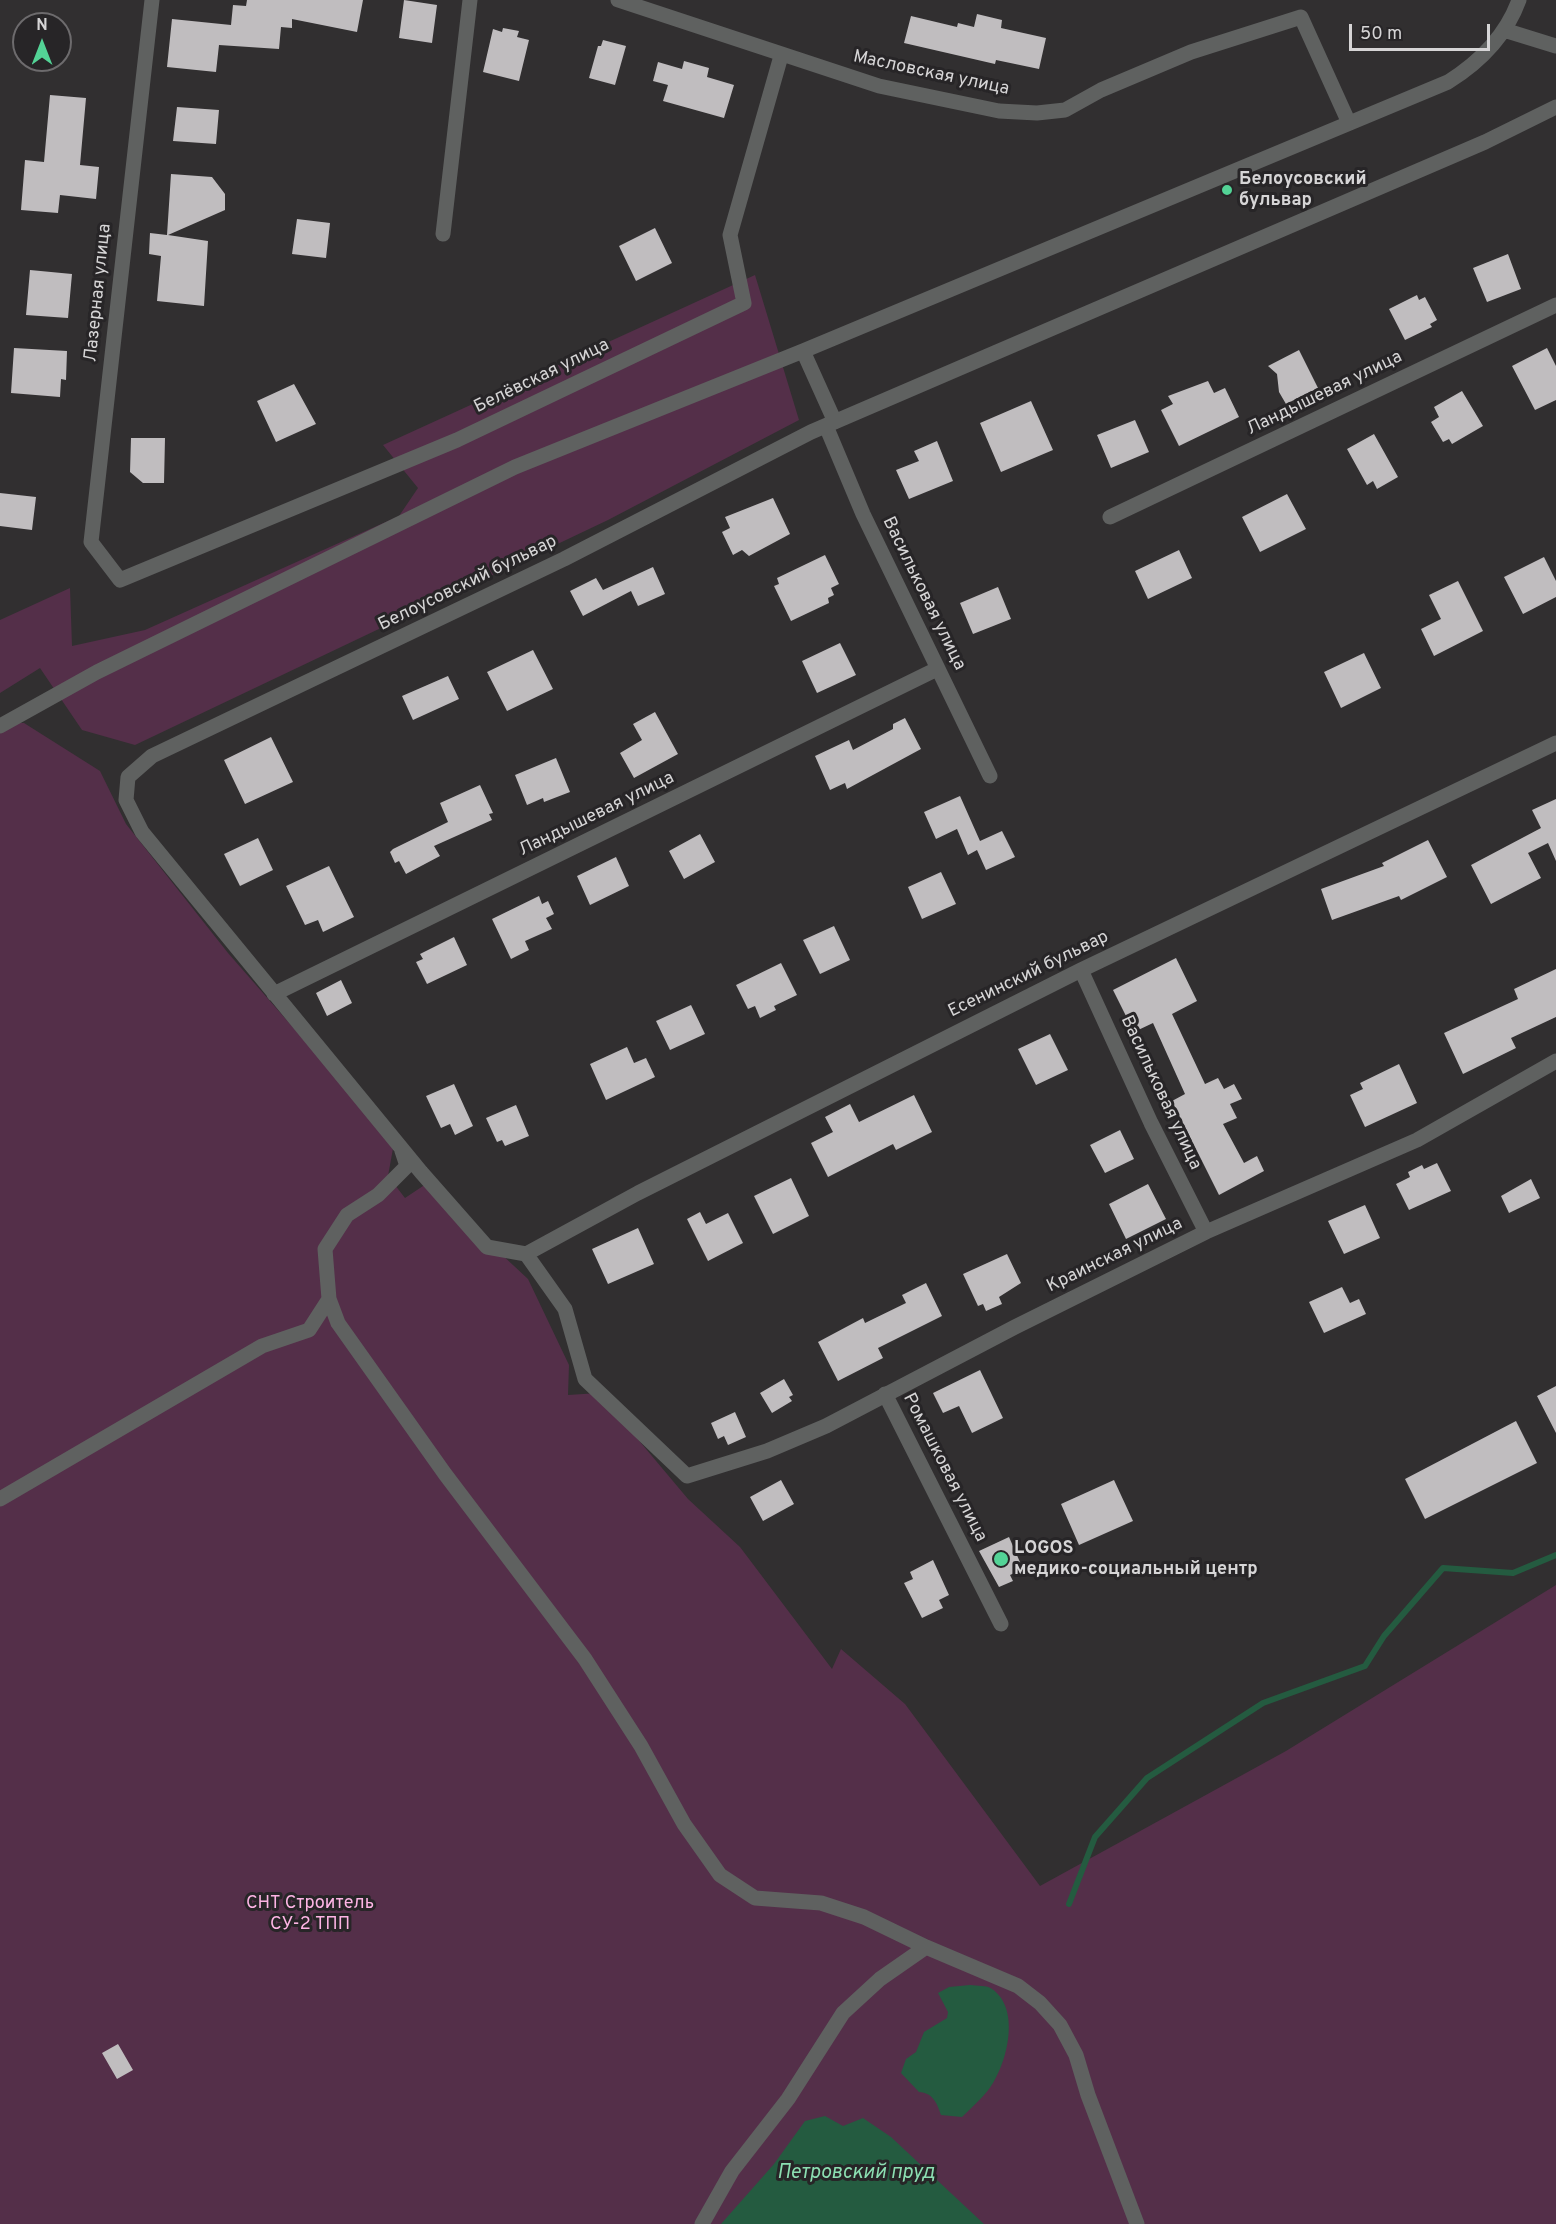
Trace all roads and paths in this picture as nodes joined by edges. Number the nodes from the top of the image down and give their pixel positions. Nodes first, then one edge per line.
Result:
1 (152, 0) edge
2 (470, 0) edge
3 (618, 0) edge
4 (1519, 0) edge
5 (1504, 30) junction
6 (1556, 46) edge
7 (781, 56) junction
8 (1556, 107) edge
9 (1349, 123) junction
10 (443, 234) dead end
11 (1556, 305) edge
12 (803, 351) junction
13 (830, 424) junction
14 (1110, 517) dead end
15 (120, 580) joint
16 (937, 669) junction
17 (0, 726) edge
18 (1556, 743) edge
19 (990, 776) dead end
20 (1081, 970) junction
21 (274, 994) junction
22 (1556, 1061) edge
23 (399, 1143) junction
24 (1206, 1232) junction
25 (526, 1254) junction
26 (329, 1299) junction
27 (885, 1394) junction
28 (0, 1499) edge
29 (1001, 1624) dead end
30 (926, 1947) junction
31 (702, 2224) edge
32 (1137, 2224) edge

1 - 15 street, Лазерная улица
2 - 10 street
3 - 7 street, Масловская улица
4 - 5 street
5 - 6 street
5 - 9 street
7 - 9 street, Масловская улица
7 - 15 street, Белёвская улица
8 - 13 street, Белоусовский бульвар
9 - 12 street
11 - 14 street, Ландышевая улица
12 - 13 street, Васильковая улица
12 - 17 street
13 - 16 street, Васильковая улица
13 - 21 street, Белоусовский бульвар
16 - 19 street, Васильковая улица
16 - 21 street, Ландышевая улица
18 - 20 street, Есенинский бульвар
20 - 24 street, Васильковая улица
20 - 25 street, Есенинский бульвар
21 - 23 street
22 - 24 street, Краинская улица
23 - 25 street
23 - 26 street
24 - 27 street, Краинская улица
25 - 27 street, Краинская улица
26 - 28 street
26 - 30 street
27 - 29 street, Ромашковая улица
30 - 31 street
30 - 32 street

